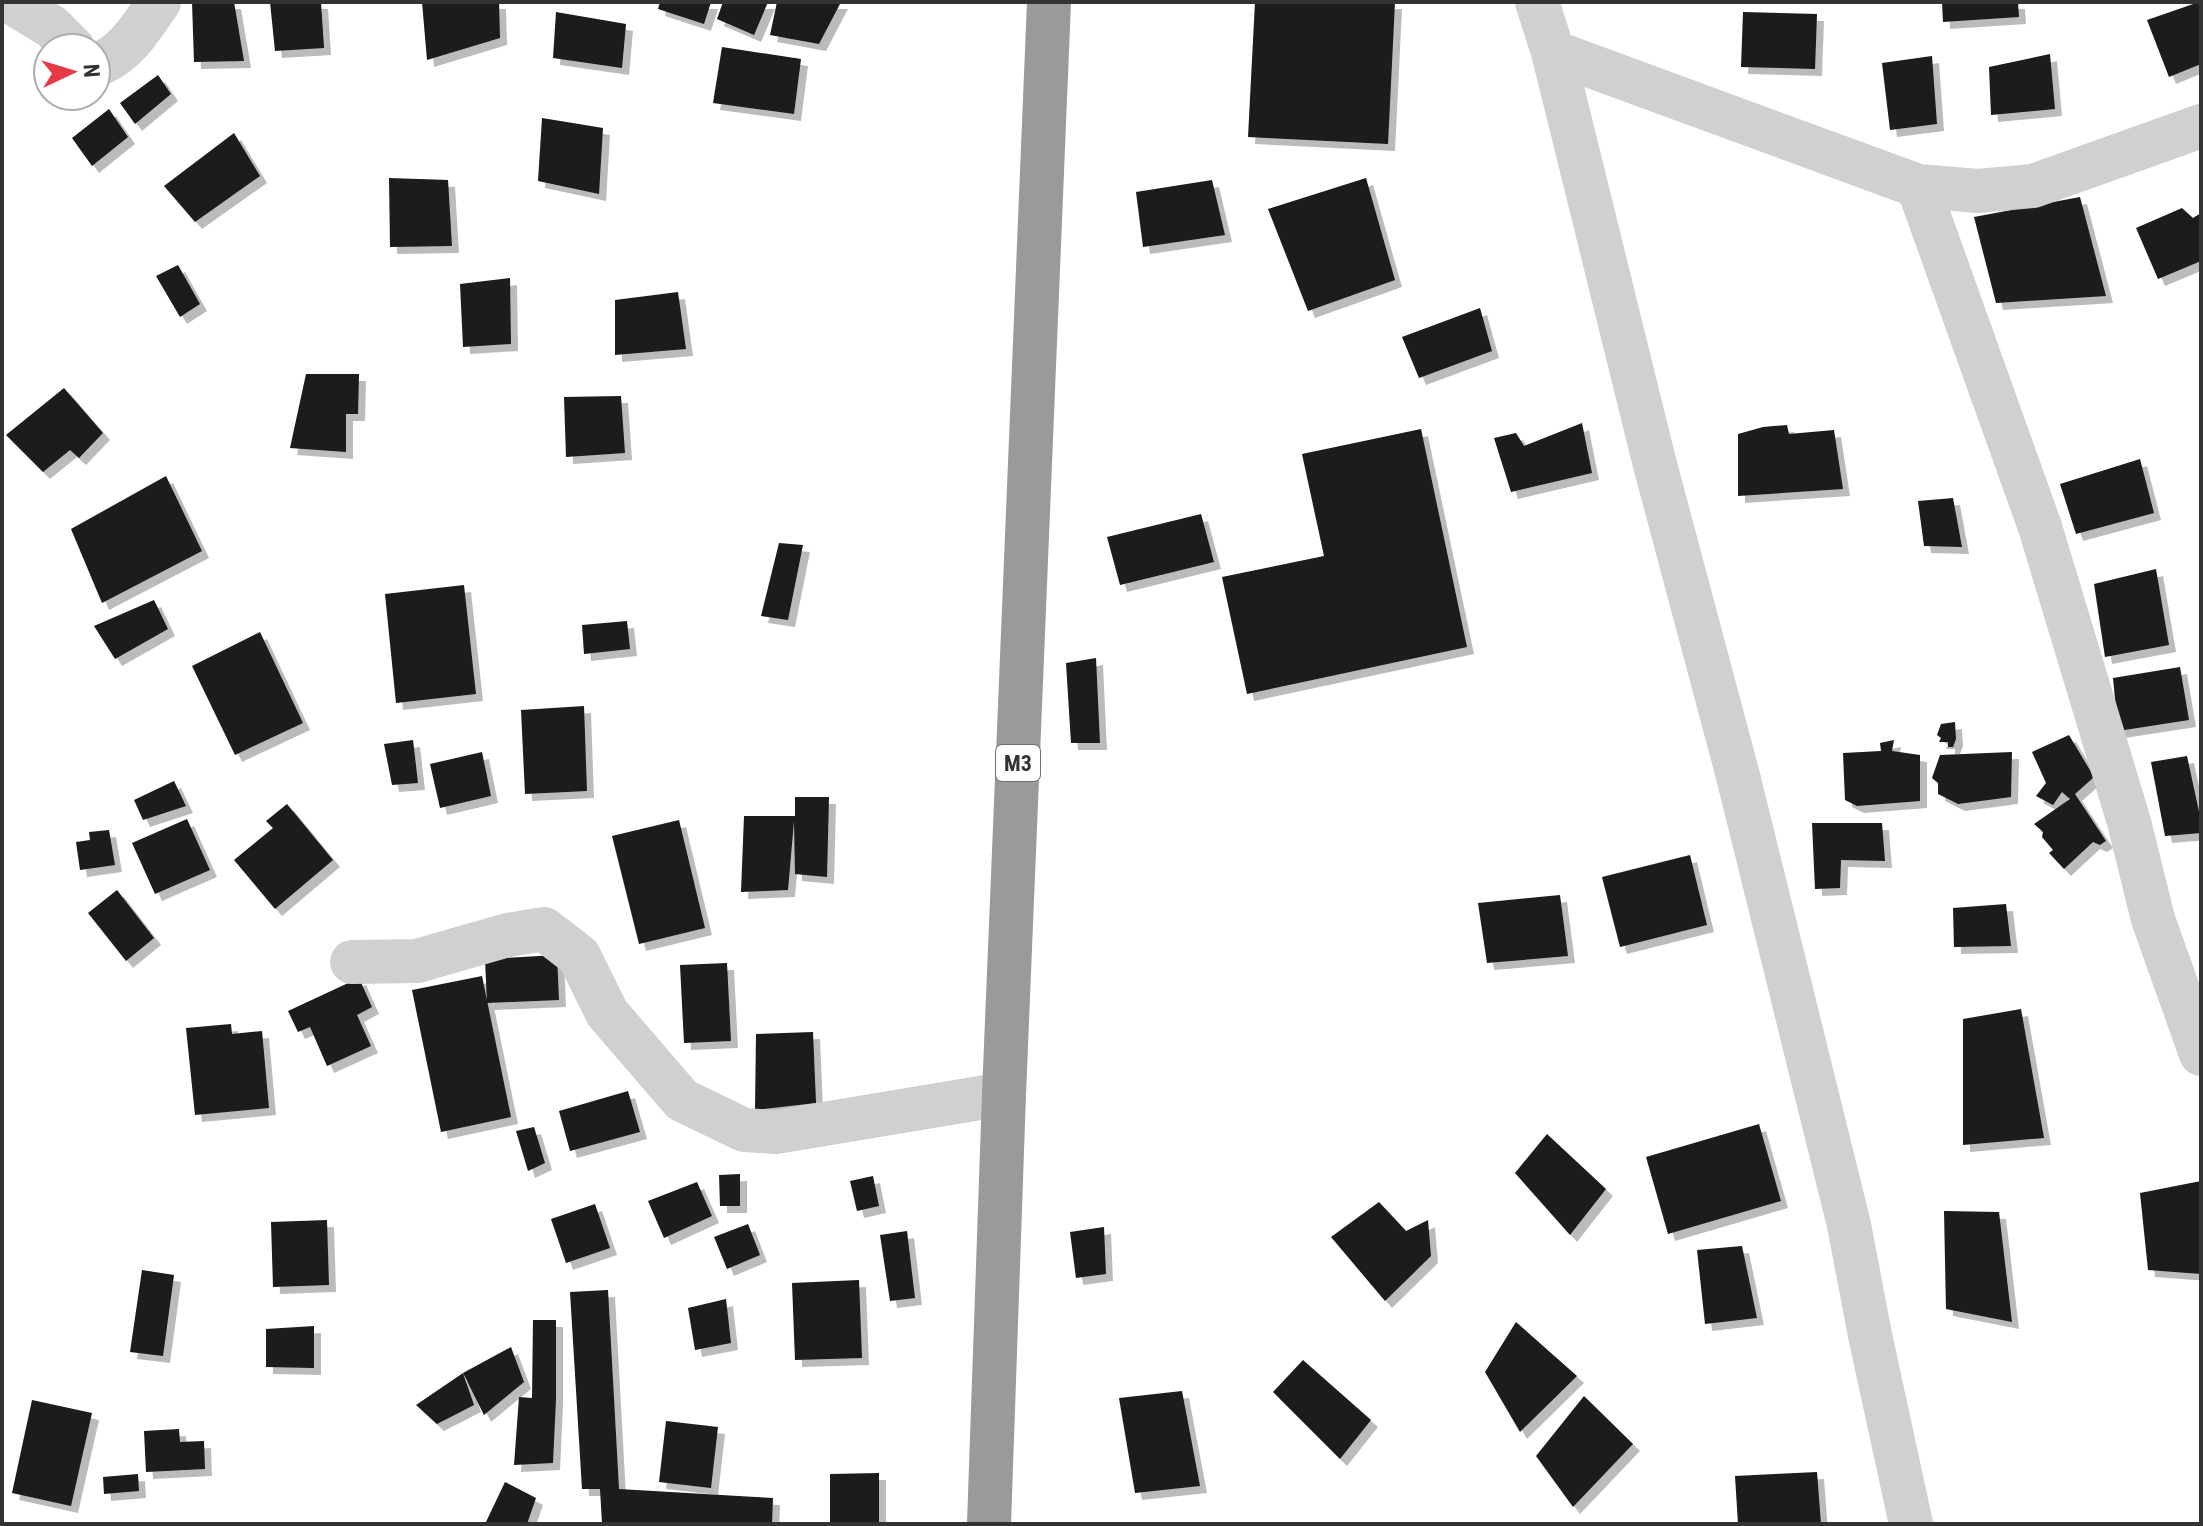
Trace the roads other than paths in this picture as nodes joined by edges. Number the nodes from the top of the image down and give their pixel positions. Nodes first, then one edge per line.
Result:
1 (11, 2) edge
2 (159, 2) edge
3 (1049, 2) edge
4 (1537, 2) edge
5 (57, 32) edge
6 (1553, 52) junction
7 (112, 58) edge
8 (2201, 126) edge
9 (1918, 186) junction
10 (352, 962) dead end
11 (2201, 1054) edge
12 (1004, 1094) junction
13 (989, 1524) edge
14 (1911, 1524) edge

1 - 5 street
2 - 7 street
3 - 12 highway, M3
4 - 6 street
6 - 9 street
6 - 14 street
8 - 9 street
9 - 11 street
10 - 12 street
12 - 13 highway, M3

